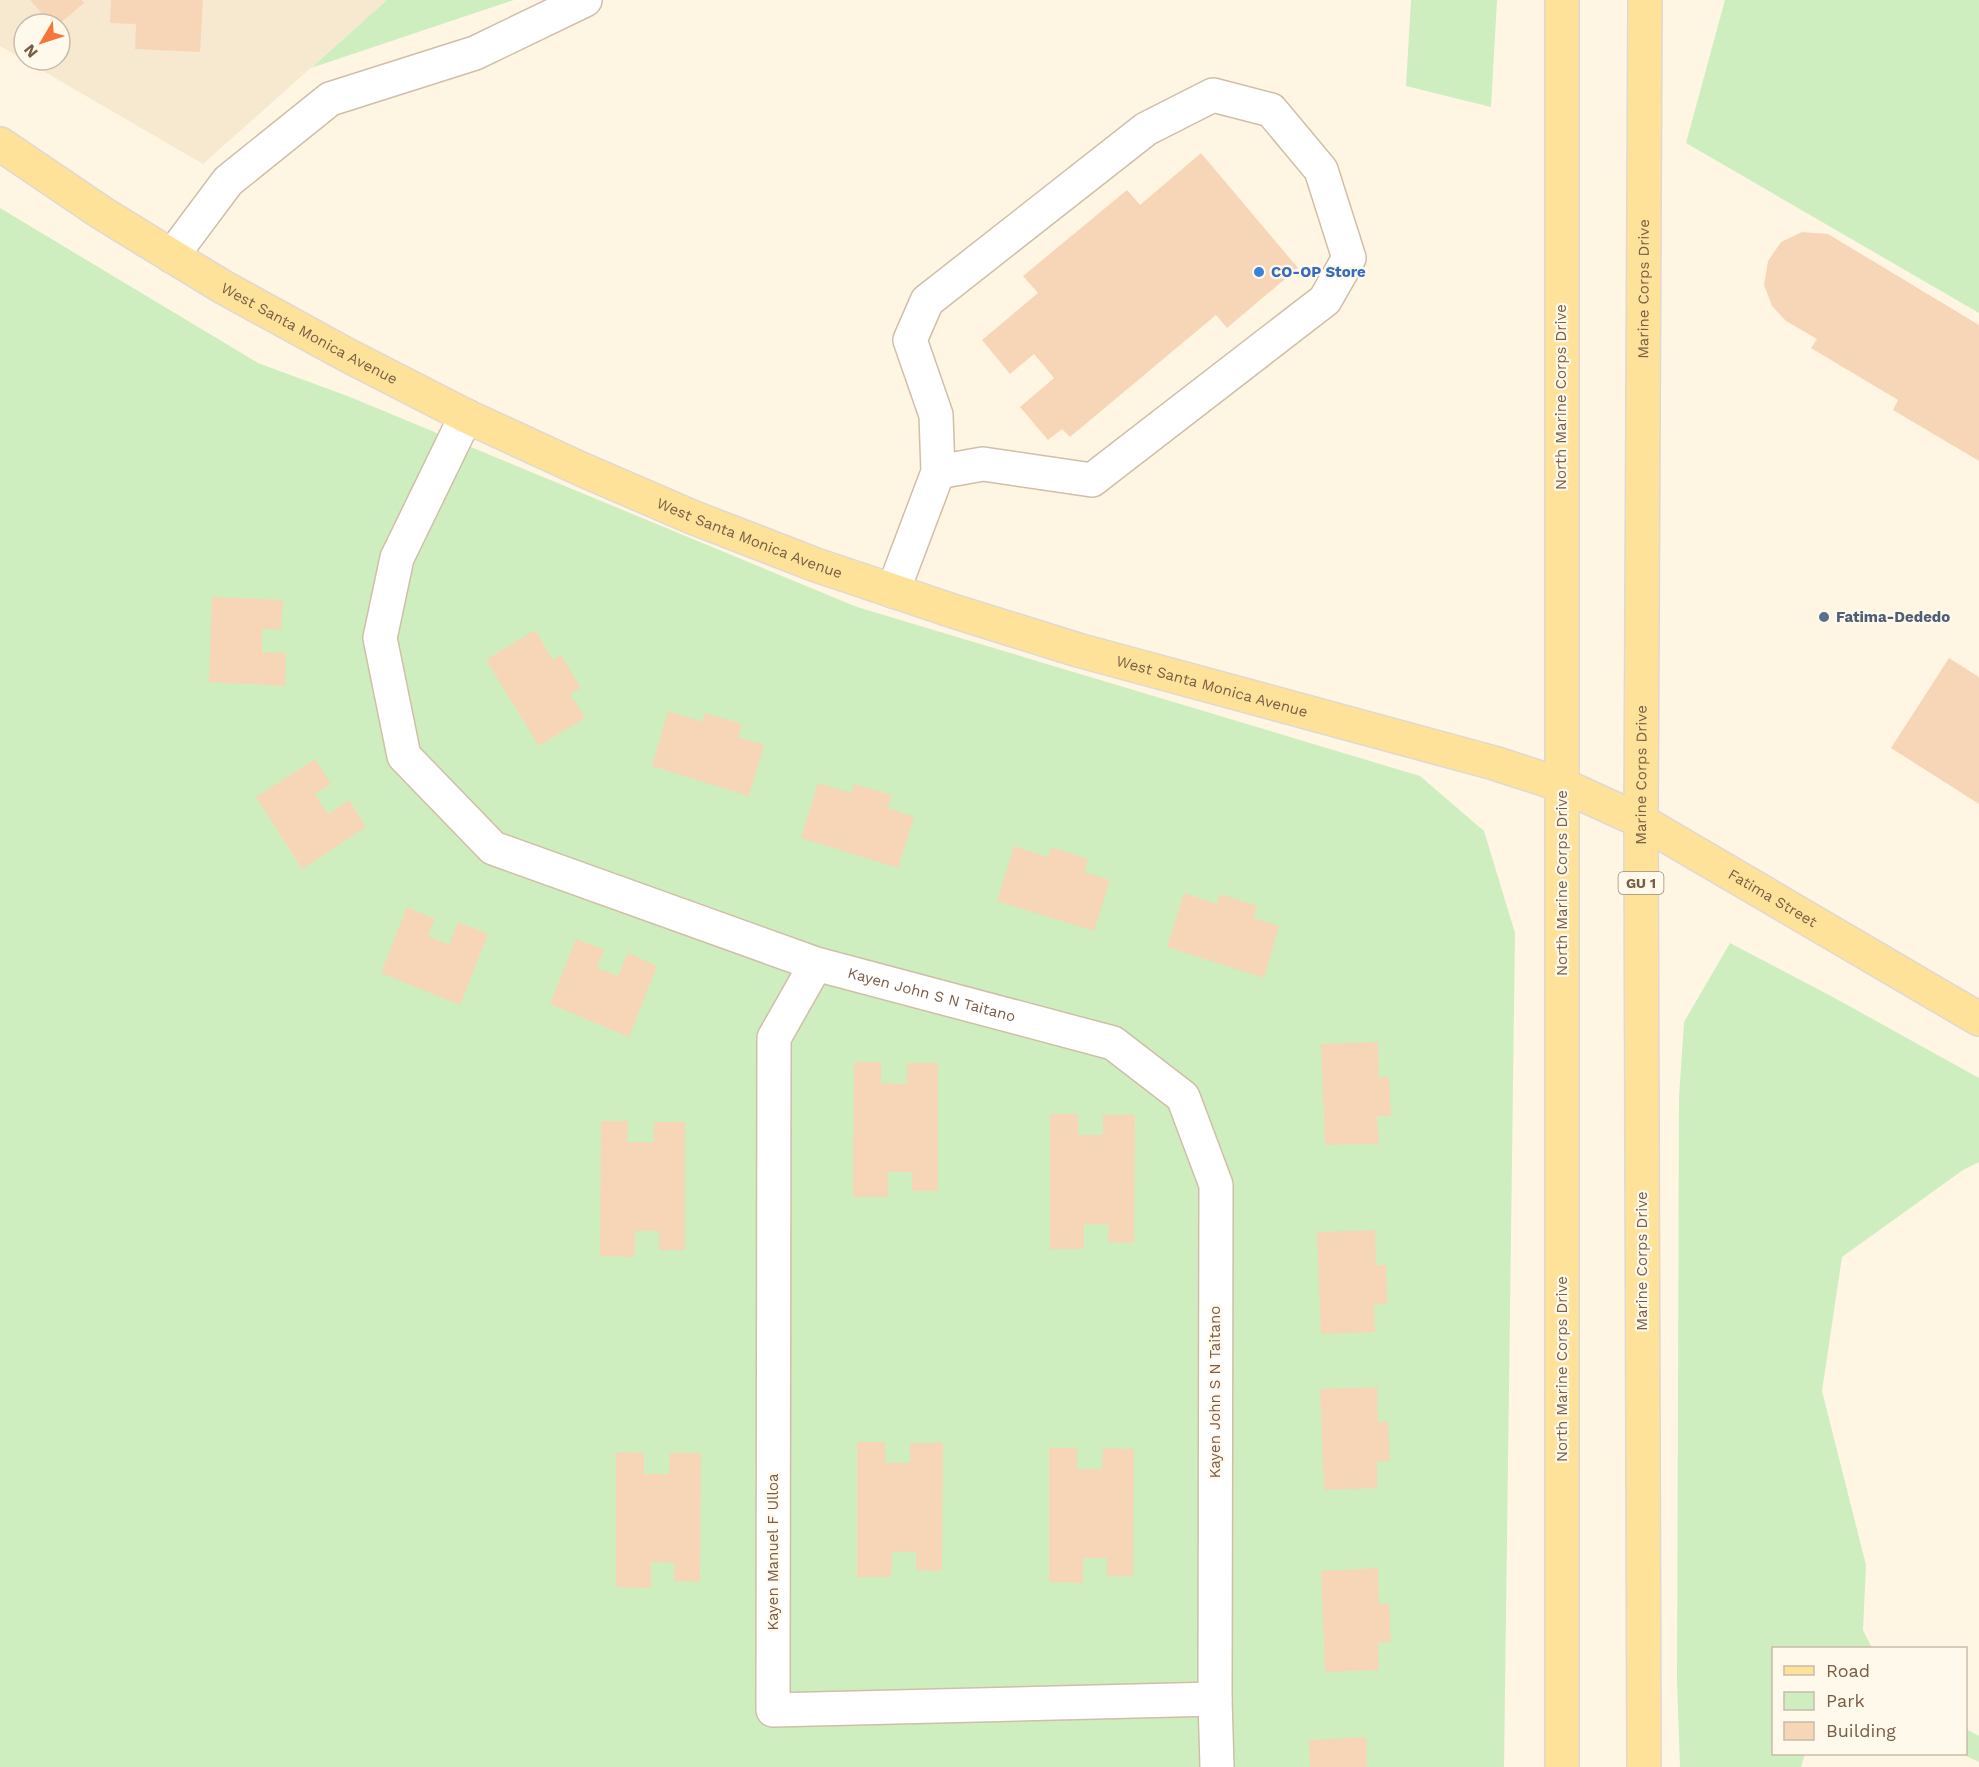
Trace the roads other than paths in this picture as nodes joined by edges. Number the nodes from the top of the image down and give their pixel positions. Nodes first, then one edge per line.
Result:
1 (585, 0) edge
2 (1563, 0) edge
3 (1645, 0) edge
4 (0, 144) edge
5 (172, 256) junction
6 (466, 416) junction
7 (938, 472) junction
8 (893, 591) junction
9 (1562, 785) junction
10 (1641, 821) junction
11 (816, 964) junction
12 (1979, 1019) edge
13 (1215, 1699) junction
14 (1217, 1767) edge
15 (1562, 1767) edge
16 (1644, 1767) edge

1 - 5 street
2 - 9 main road, North Marine Corps Drive
3 - 10 main road, Marine Corps Drive / GU 1
4 - 5 main road, West Santa Monica Avenue
5 - 6 main road, West Santa Monica Avenue
6 - 8 main road, West Santa Monica Avenue
6 - 11 street, Kayen John S N Taitano
7 - 7 street
7 - 8 street
8 - 9 main road, West Santa Monica Avenue
9 - 10 main road, Fatima Street
9 - 15 main road, North Marine Corps Drive
10 - 12 main road, Fatima Street
10 - 16 main road, Marine Corps Drive / GU 1
11 - 13 street, Kayen John S N Taitano
11 - 13 street, Kayen Manuel F Ulloa
13 - 14 street, Kayen John S N Taitano

